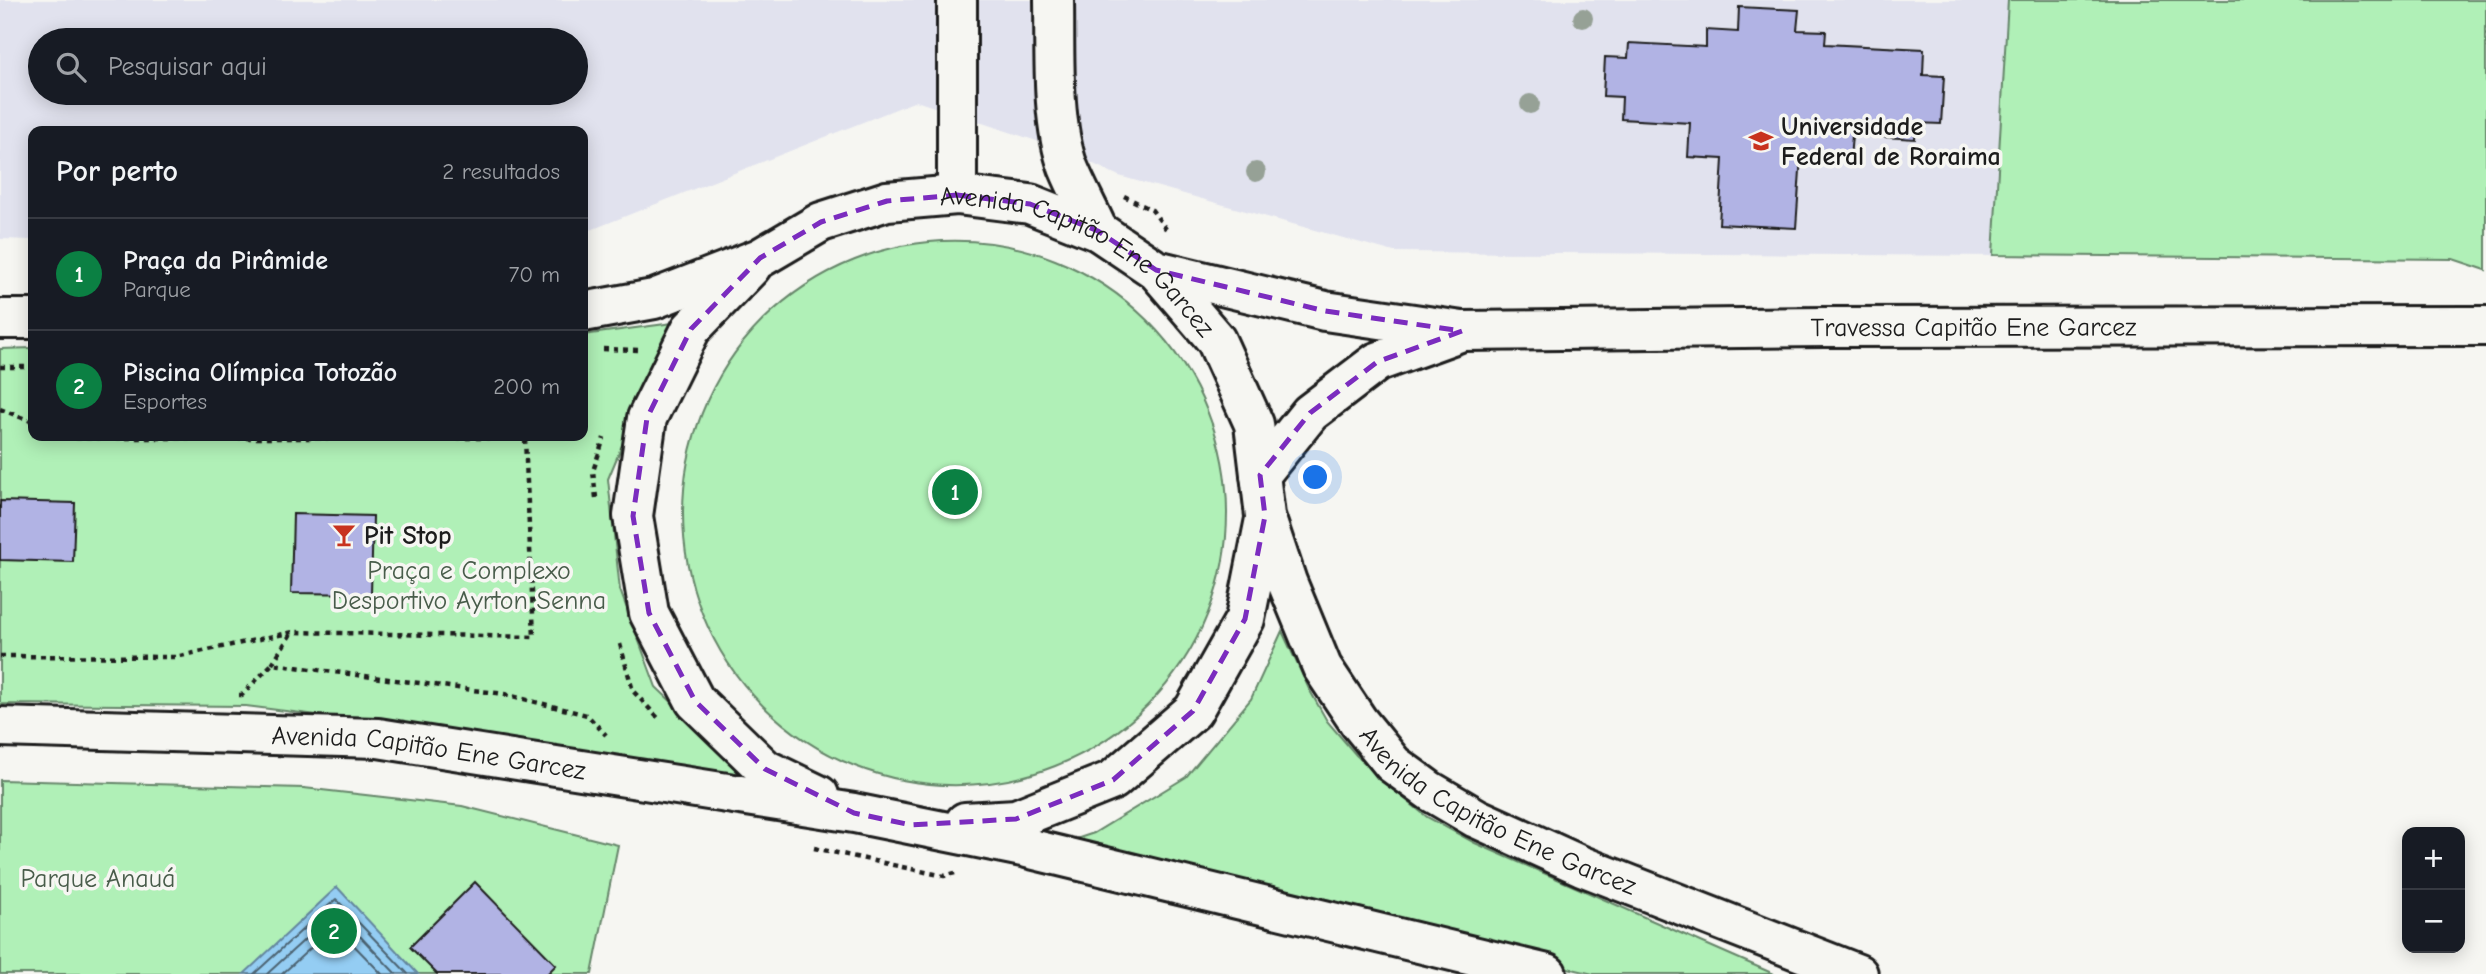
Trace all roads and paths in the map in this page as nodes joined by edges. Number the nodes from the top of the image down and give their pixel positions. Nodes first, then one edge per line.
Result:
1 (957, 0) edge
2 (1054, 0) edge
3 (1068, 167) junction
4 (957, 195) junction
5 (1167, 230) dead end
6 (1098, 231) junction
7 (760, 258) junction
8 (1156, 270) junction
9 (588, 311) edge
10 (0, 319) edge
11 (28, 319) edge
12 (2486, 327) edge
13 (1462, 331) junction
14 (594, 349) dead end
15 (635, 361) dead end
16 (0, 367) edge
17 (28, 367) edge
18 (0, 409) edge
19 (28, 420) edge
20 (606, 432) dead end
21 (525, 441) edge
22 (1260, 475) junction
23 (597, 510) dead end
24 (1265, 516) junction
25 (293, 632) junction
26 (619, 640) dead end
27 (0, 656) edge
28 (272, 664) junction
29 (229, 694) dead end
30 (667, 726) dead end
31 (0, 727) edge
32 (613, 742) dead end
33 (854, 813) junction
34 (911, 825) junction
35 (812, 848) dead end
36 (956, 872) dead end
37 (1547, 974) edge
38 (1858, 974) edge

1 - 4 street
2 - 3 street
3 - 5 path
3 - 6 street
4 - 6 street, Avenida Capitão Ene Garcez
4 - 7 street, Avenida Capitão Ene Garcez
6 - 8 street, Avenida Capitão Ene Garcez
7 - 9 street, Avenida Capitão Ene Garcez
7 - 33 street, Avenida Capitão Ene Garcez
8 - 13 street
8 - 22 street, Avenida Capitão Ene Garcez
10 - 11 street
12 - 13 street, Travessa Capitão Ene Garcez
13 - 22 street
14 - 15 path
16 - 17 path
18 - 19 path
20 - 23 path
21 - 25 path
22 - 24 street, Avenida Capitão Ene Garcez
24 - 34 street, Avenida Capitão Ene Garcez
24 - 38 street, Avenida Capitão Ene Garcez
25 - 27 path
25 - 28 path
26 - 30 path
28 - 29 path
28 - 32 path
31 - 33 street, Avenida Capitão Ene Garcez
33 - 34 street, Avenida Capitão Ene Garcez
34 - 37 street, Avenida Capitão Ene Garcez
35 - 36 path

